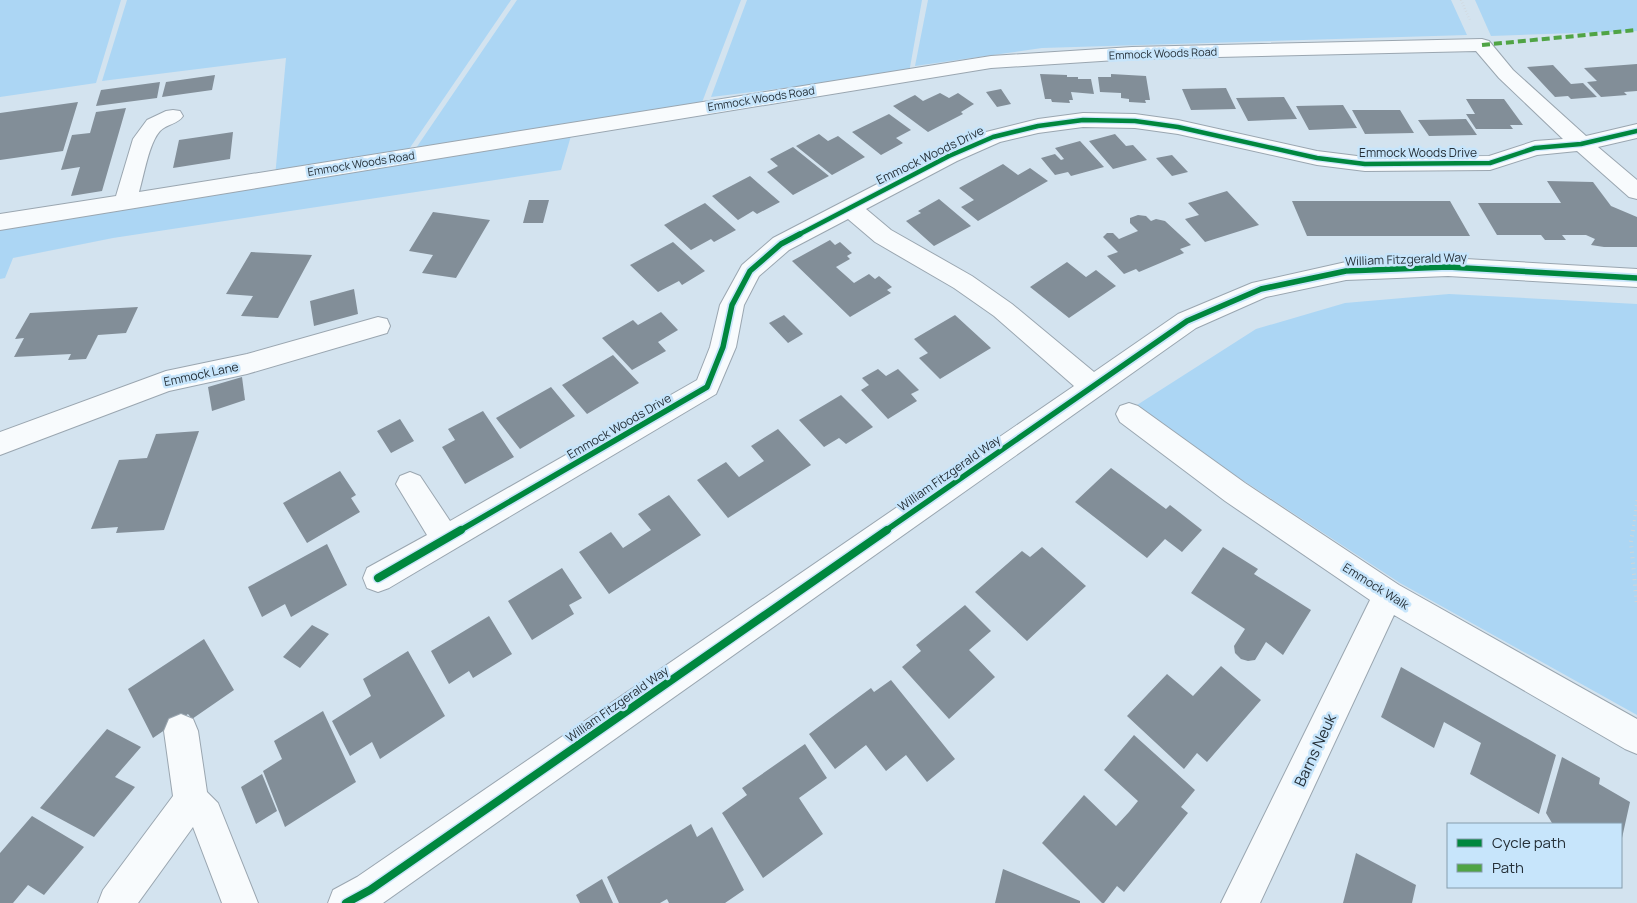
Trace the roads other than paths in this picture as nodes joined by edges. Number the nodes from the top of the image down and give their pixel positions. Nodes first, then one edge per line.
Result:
1 (173, 116) dead end
2 (1637, 131) edge
3 (1581, 144) junction
4 (1637, 192) edge
5 (125, 202) junction
6 (849, 207) junction
7 (0, 222) edge
8 (1637, 278) edge
9 (378, 326) dead end
10 (1093, 386) junction
11 (1129, 414) dead end
12 (0, 444) edge
13 (410, 484) dead end
14 (446, 540) junction
15 (378, 578) dead end
16 (1388, 594) junction
17 (181, 731) dead end
18 (1637, 737) edge
19 (192, 801) junction
20 (116, 903) edge
21 (240, 903) edge
22 (346, 903) edge
23 (1239, 903) edge

1 - 5 street
2 - 3 street, Emmock Woods Drive
3 - 4 street
3 - 5 street, Emmock Woods Road
3 - 6 street, Emmock Woods Drive
5 - 7 street, Emmock Woods Road
6 - 10 street
6 - 14 street, Emmock Woods Drive
8 - 10 street, William Fitzgerald Way
9 - 12 street, Emmock Lane
10 - 22 street, William Fitzgerald Way
11 - 16 street, Emmock Walk
13 - 14 street
14 - 15 street, Emmock Woods Drive
16 - 18 street, Emmock Walk
16 - 23 street, Barns Neuk
17 - 19 street
19 - 20 street
19 - 21 street

